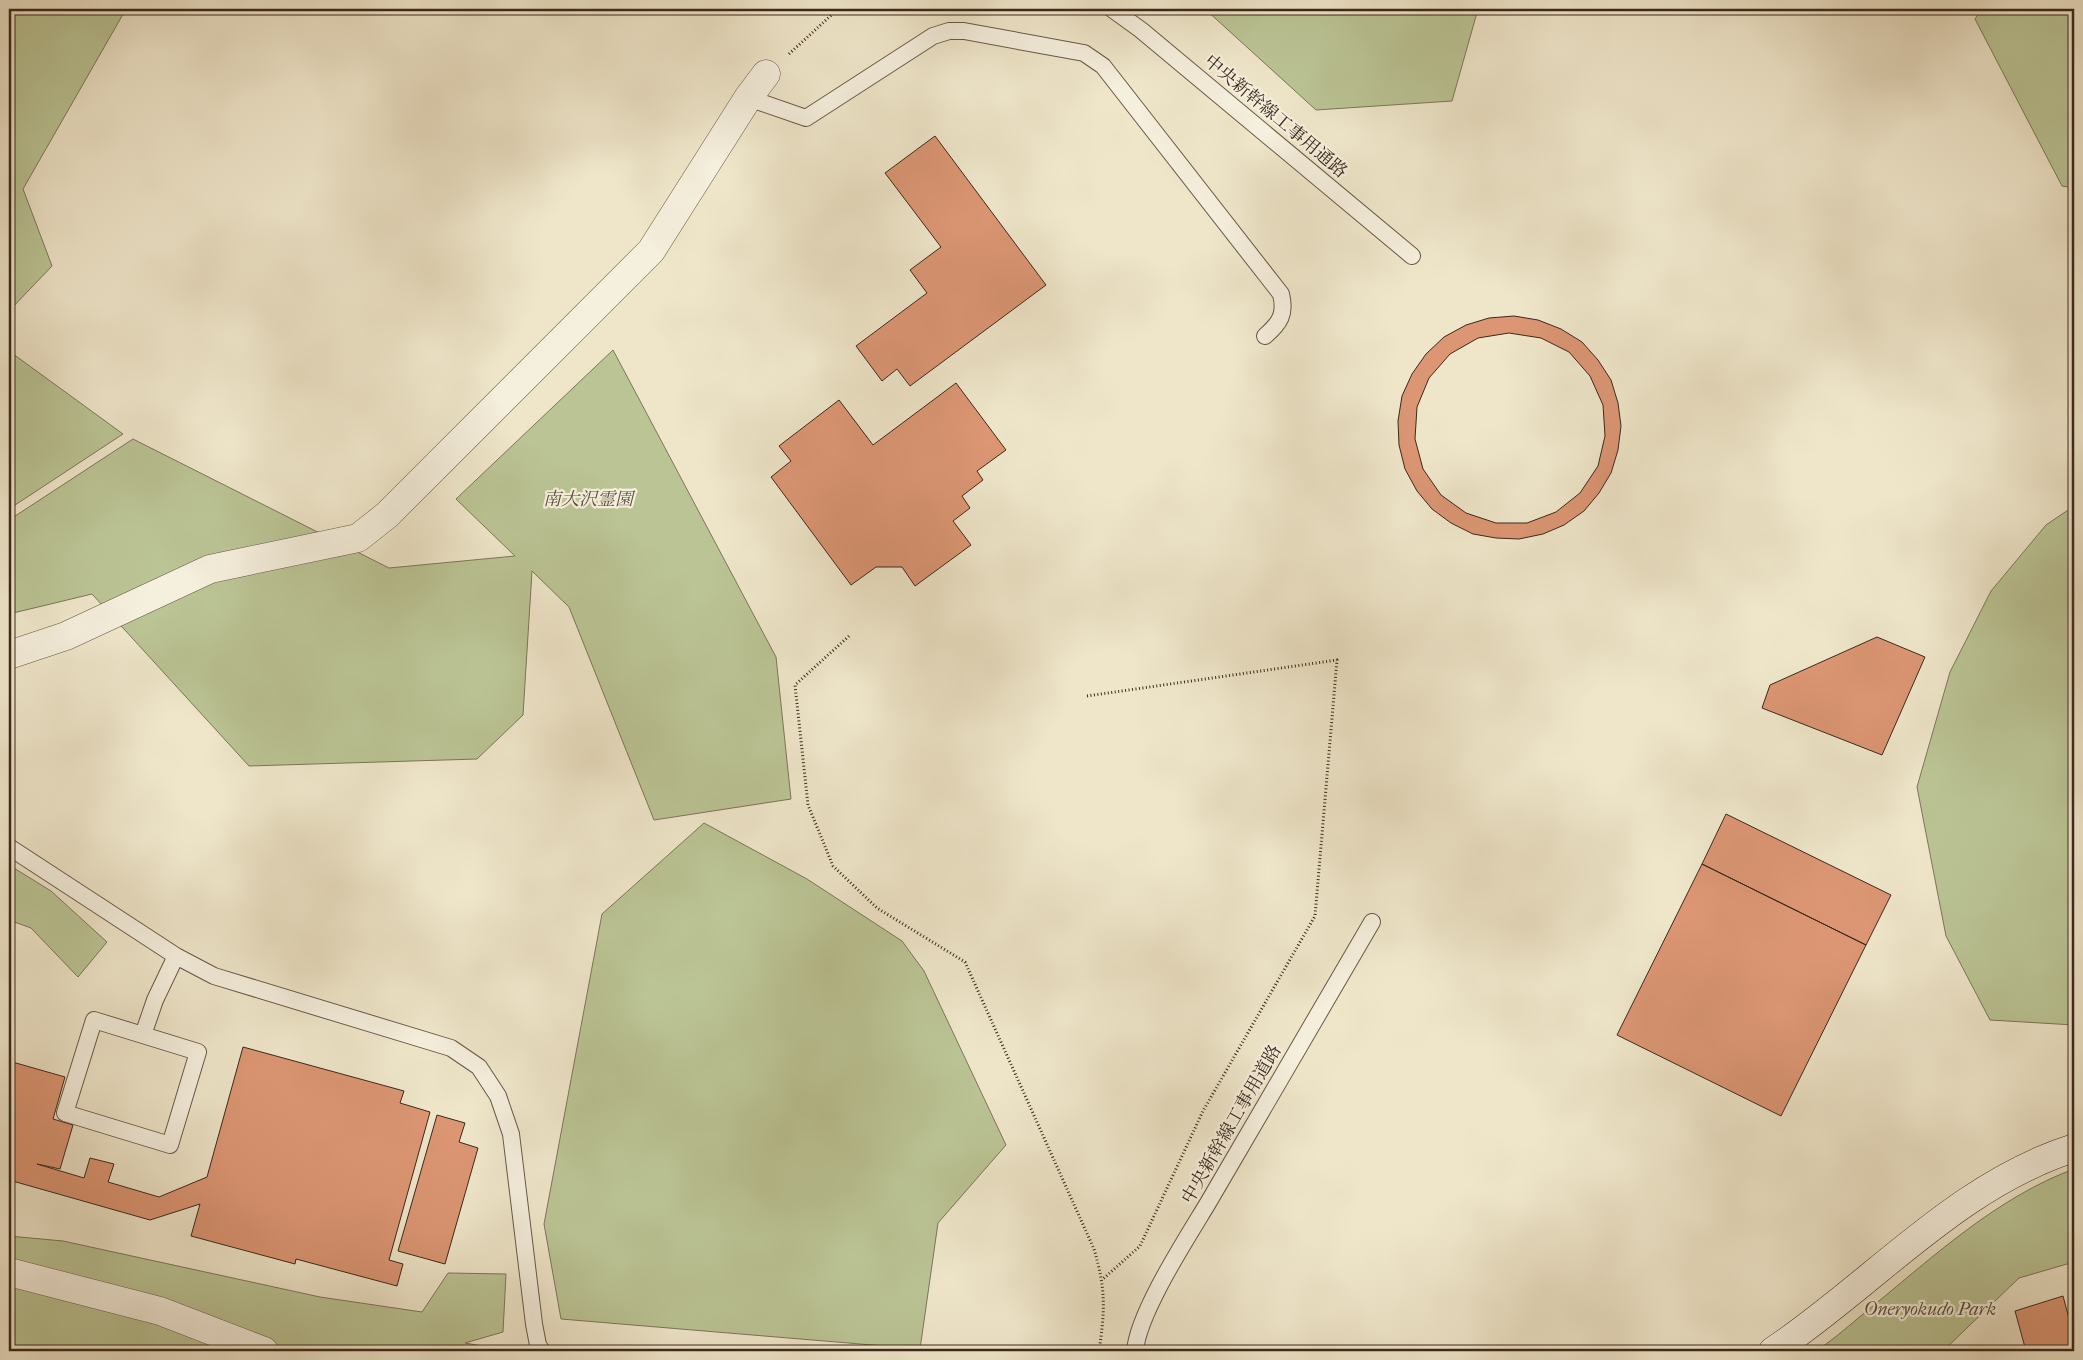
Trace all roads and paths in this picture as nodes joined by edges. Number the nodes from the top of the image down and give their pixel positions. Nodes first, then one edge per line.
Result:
1 (838, 9) edge
2 (1112, 9) edge
3 (766, 74) joint
4 (748, 98) junction
5 (1412, 256) dead end
6 (1265, 336) dead end
7 (849, 636) dead end
8 (9, 655) edge
9 (1087, 696) dead end
10 (9, 847) edge
11 (1372, 922) dead end
12 (176, 956) junction
13 (143, 1035) junction
14 (2074, 1148) edge
15 (9, 1272) edge
16 (1103, 1279) junction
17 (264, 1351) edge
18 (542, 1351) edge
19 (1099, 1351) edge
20 (1135, 1351) edge
21 (1773, 1351) edge

1 - 3 path
2 - 5 lane, 中央新幹線工事用通路
3 - 4 street
4 - 6 lane
4 - 8 street
7 - 16 path
9 - 16 path
10 - 12 lane
11 - 20 lane, 中央新幹線工事用道路
12 - 13 lane
12 - 18 lane
13 - 13 lane
14 - 21 street
15 - 17 street
16 - 19 path

